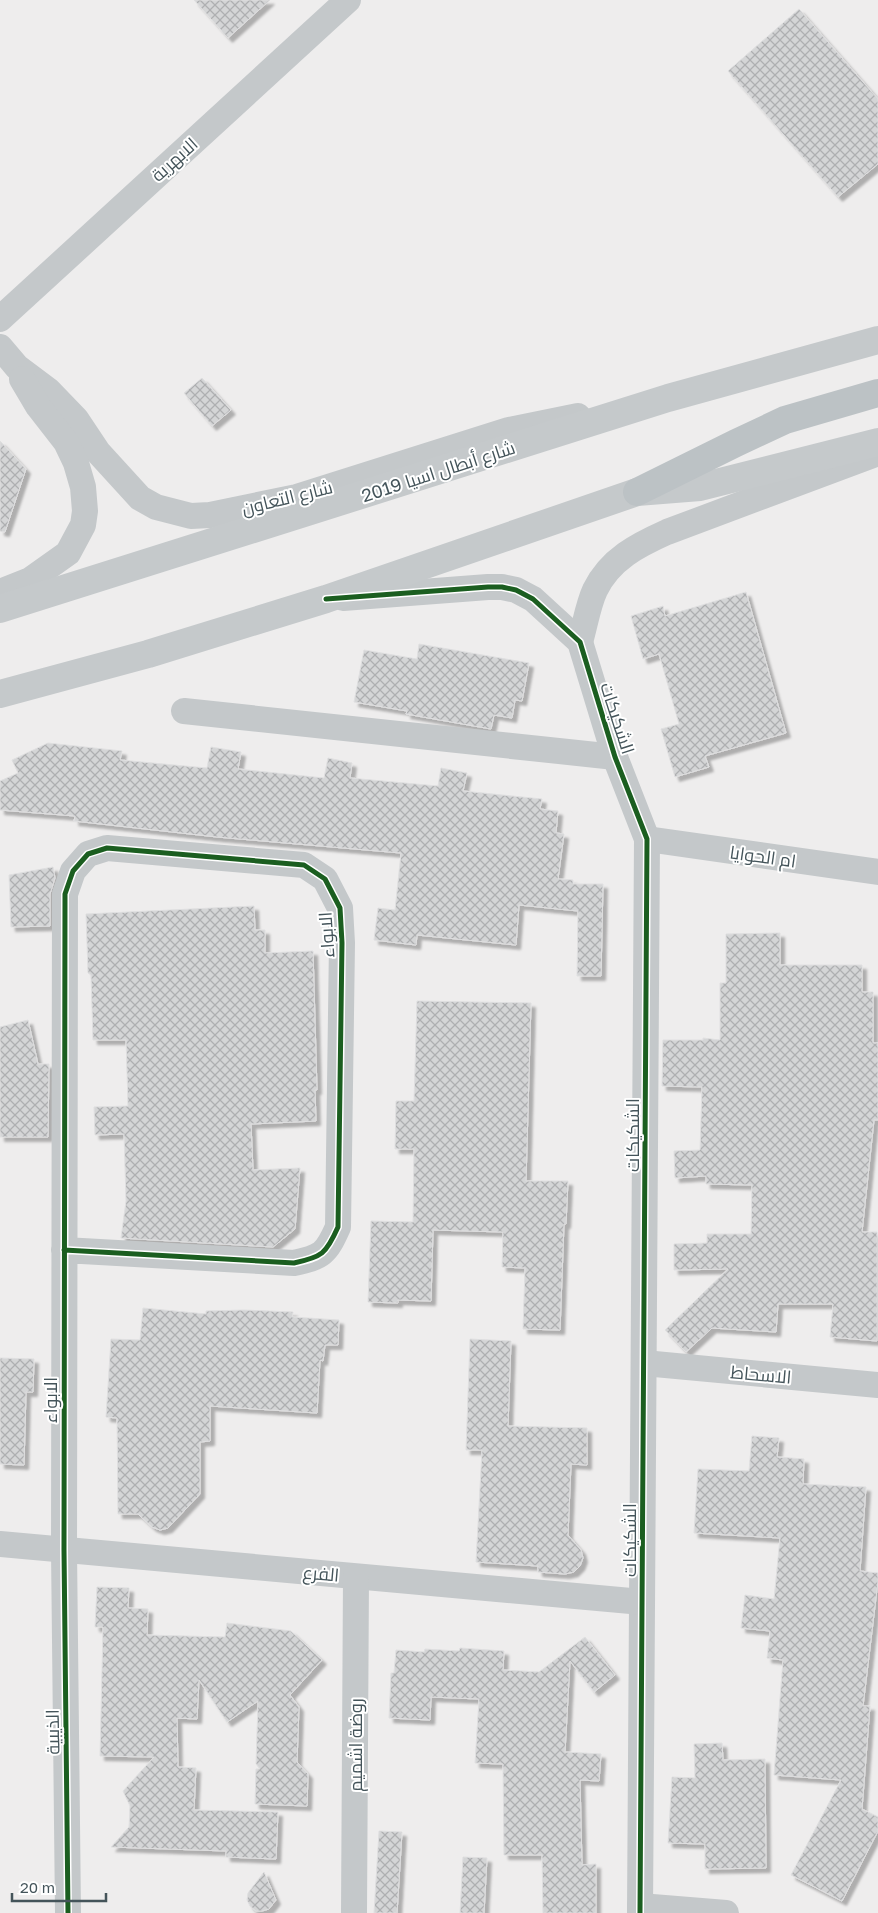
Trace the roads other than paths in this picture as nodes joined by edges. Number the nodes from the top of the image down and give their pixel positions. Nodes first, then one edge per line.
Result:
1 (348, 0) edge
2 (0, 319) edge
3 (878, 340) edge
4 (0, 347) edge
5 (17, 367) junction
6 (878, 393) edge
7 (668, 398) junction
8 (878, 442) edge
9 (878, 452) edge
10 (637, 492) junction
11 (0, 592) edge
12 (326, 599) junction
13 (0, 609) edge
14 (580, 642) junction
15 (0, 694) edge
16 (184, 710) dead end
17 (615, 757) junction
18 (647, 839) junction
19 (878, 872) edge
20 (64, 1250) junction
21 (644, 1363) junction
22 (878, 1385) edge
23 (0, 1544) edge
24 (64, 1550) junction
25 (356, 1577) junction
26 (642, 1602) junction
27 (640, 1909) edge
28 (68, 1913) edge
29 (354, 1913) edge
30 (726, 1913) edge

1 - 2 street, الابهرية
3 - 7 main road, شارع أبطال اسيا 2019
4 - 5 street, شارع التعاون
5 - 7 street, شارع التعاون
5 - 11 street, شارع التعاون
6 - 10 highway
7 - 13 main road, شارع أبطال اسيا 2019
8 - 10 main road
9 - 14 street
10 - 12 main road
12 - 14 street
12 - 15 main road
14 - 17 street, الشكيكات
16 - 17 street
17 - 18 street, الشكيكات
18 - 19 street, ام الحوايا
18 - 21 street, الشكيكات
20 - 20 street, الابواء
20 - 24 street, الابواء
21 - 22 street, الاسحاط
21 - 26 street, الشكيكات
23 - 24 street, الفرع
24 - 25 street, الفرع
24 - 28 street, الذيبية
25 - 26 street, الفرع
25 - 29 street, روضة اشميم
26 - 27 street, الشكيكات
27 - 30 street

